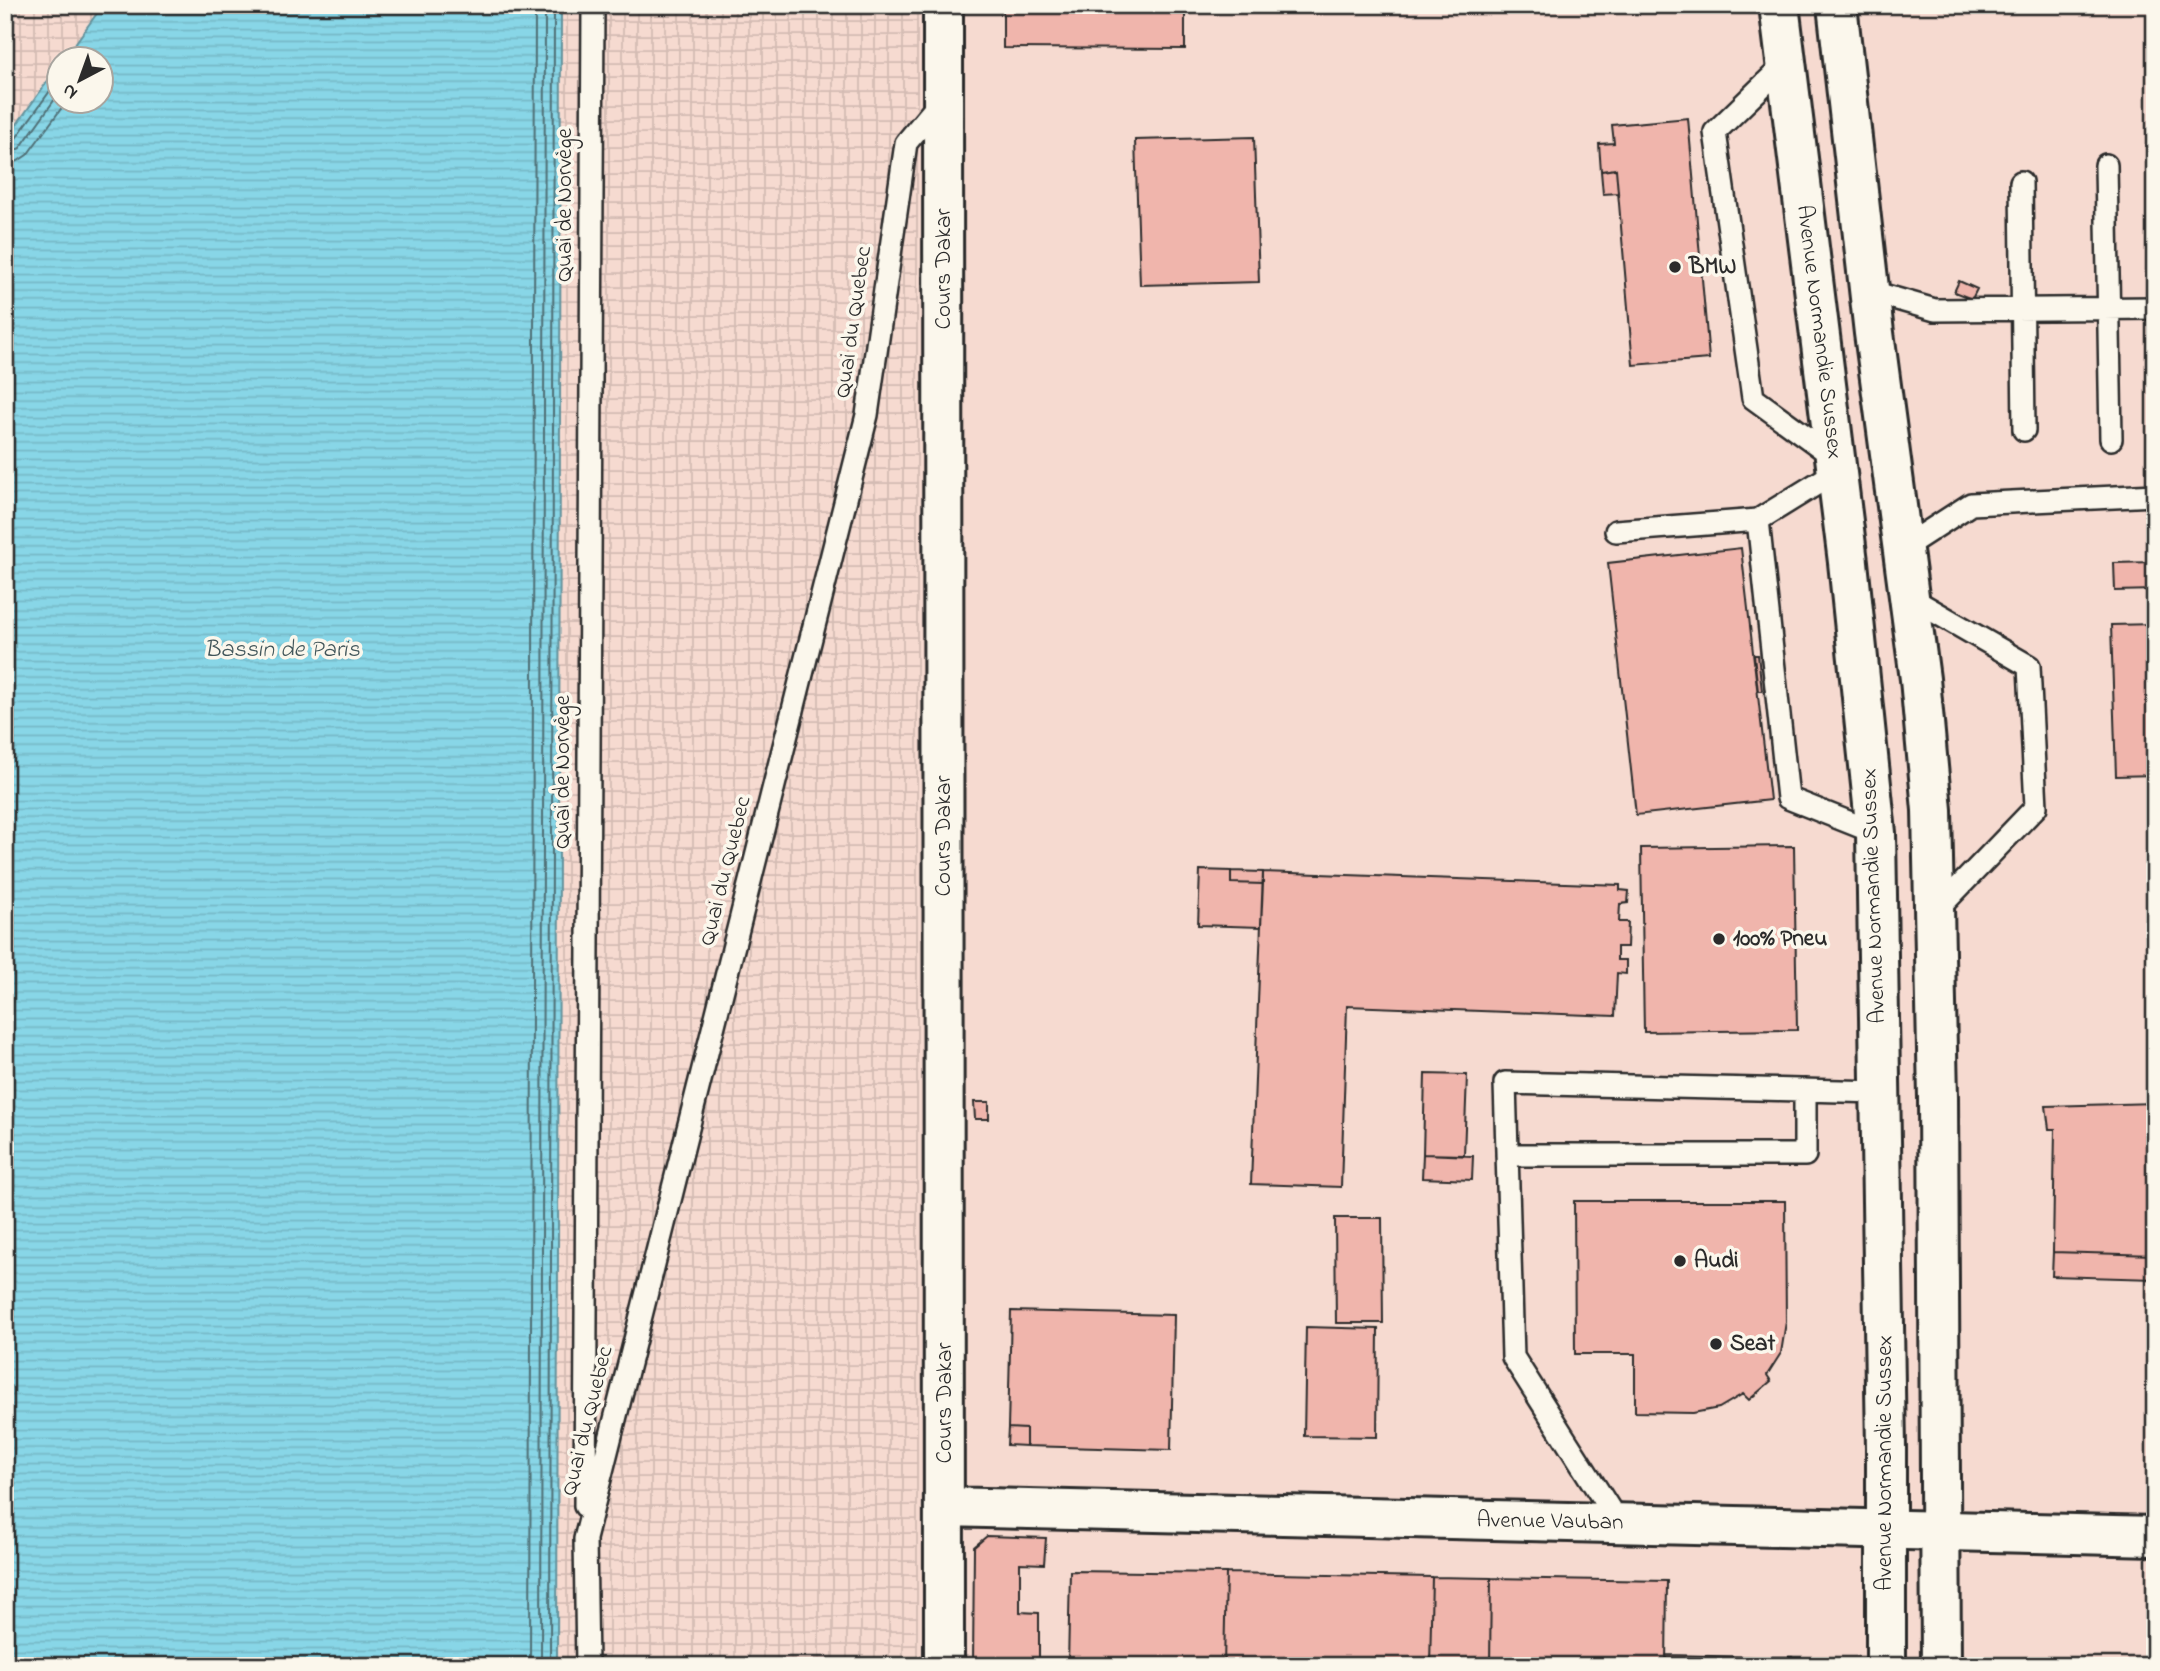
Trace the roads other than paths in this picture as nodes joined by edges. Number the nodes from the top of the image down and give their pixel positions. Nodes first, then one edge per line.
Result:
1 (593, 5) edge
2 (943, 5) edge
3 (1779, 5) edge
4 (1837, 5) edge
5 (1785, 64) junction
6 (943, 99) junction
7 (2106, 165) dead end
8 (2021, 182) dead end
9 (1869, 291) junction
10 (2155, 307) edge
11 (2108, 308) junction
12 (2022, 309) junction
13 (2024, 430) dead end
14 (2110, 439) dead end
15 (1835, 464) junction
16 (2155, 495) edge
17 (1758, 520) junction
18 (1616, 531) dead end
19 (1903, 548) junction
20 (1909, 597) junction
21 (1876, 833) junction
22 (1934, 913) junction
23 (1805, 1090) junction
24 (1881, 1091) junction
25 (1507, 1155) junction
26 (945, 1507) junction
27 (1619, 1524) junction
28 (1885, 1530) junction
29 (1939, 1531) junction
30 (2155, 1536) edge
31 (585, 1539) junction
32 (587, 1666) edge
33 (944, 1666) edge
34 (1886, 1666) edge
35 (1941, 1666) edge

1 - 31 lane, Quai de Norvège
2 - 6 main road, Cours Dakar
3 - 5 main road, Avenue Normandie Sussex
4 - 9 main road
5 - 15 main road, Avenue Normandie Sussex
5 - 15 lane
6 - 26 main road, Cours Dakar
6 - 31 lane, Quai du Quebec
7 - 11 lane
8 - 12 lane
9 - 12 lane
9 - 19 main road
10 - 11 lane
11 - 12 lane
11 - 14 lane
12 - 13 lane
15 - 17 lane
15 - 21 main road, Avenue Normandie Sussex
16 - 19 lane
17 - 18 lane
17 - 21 lane
19 - 20 main road
20 - 22 main road
20 - 22 lane
21 - 24 main road, Avenue Normandie Sussex
22 - 29 main road
23 - 24 lane
23 - 25 lane
23 - 25 lane
24 - 28 main road, Avenue Normandie Sussex
25 - 27 lane
26 - 27 main road, Avenue Vauban
26 - 33 main road, Cours Dakar
27 - 28 main road, Avenue Vauban
28 - 29 main road, Avenue Vauban
28 - 34 main road, Avenue Normandie Sussex
29 - 30 main road, Avenue Vauban
29 - 35 main road
31 - 32 lane, Quai du Quebec

